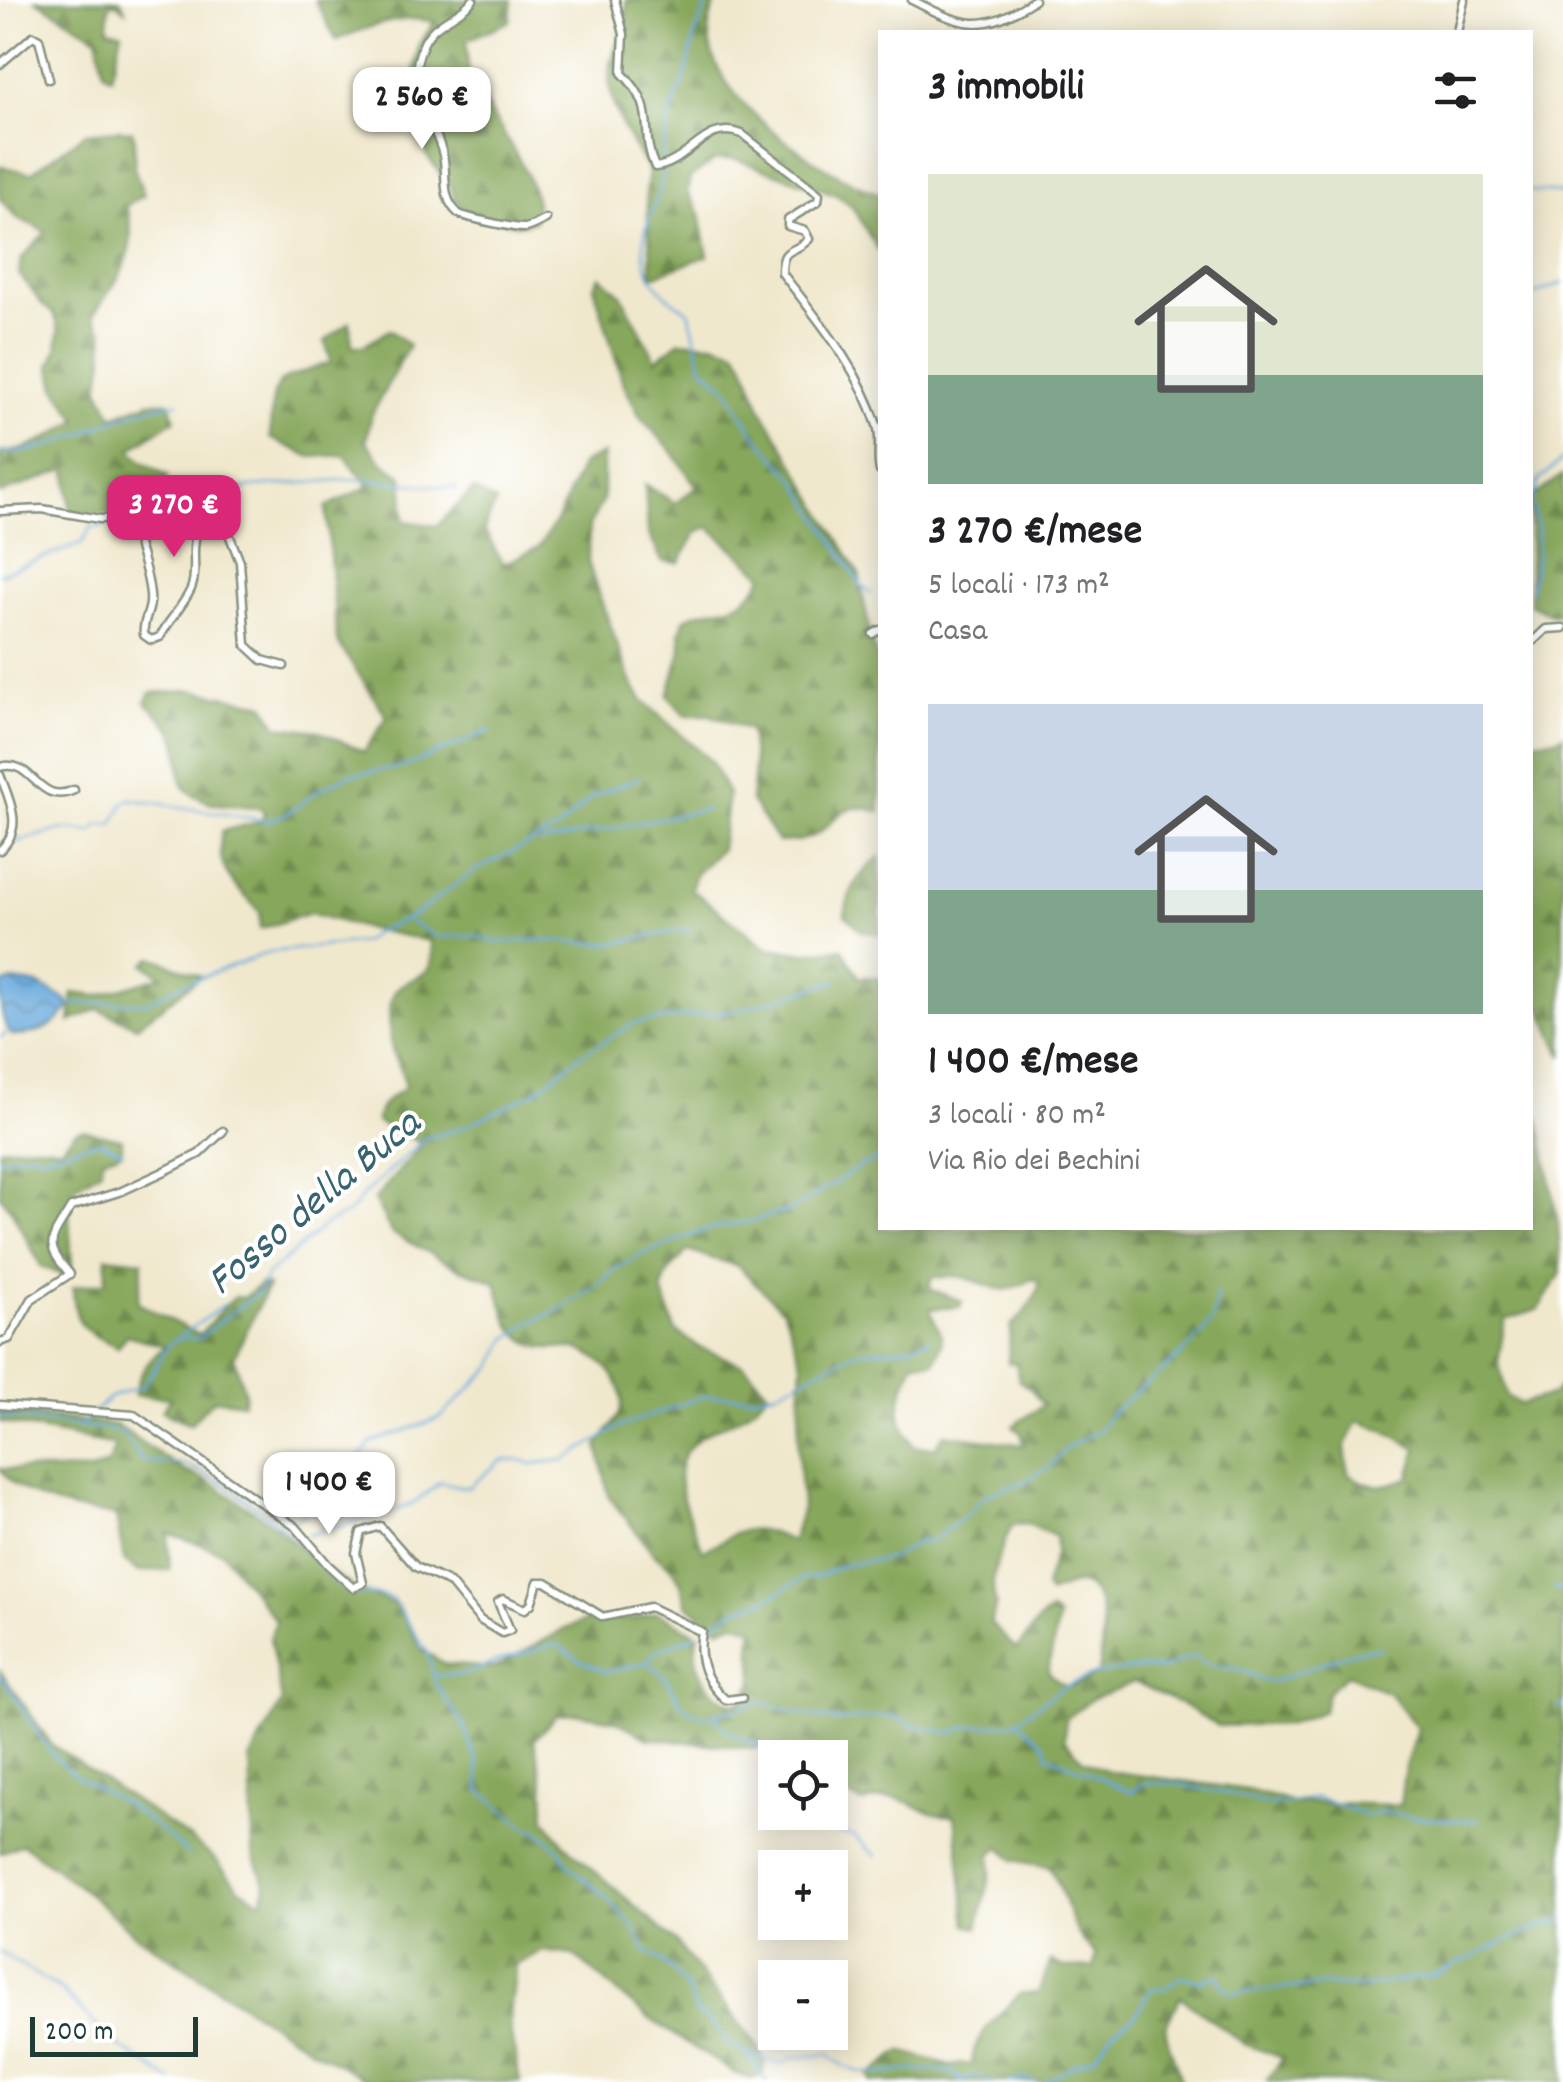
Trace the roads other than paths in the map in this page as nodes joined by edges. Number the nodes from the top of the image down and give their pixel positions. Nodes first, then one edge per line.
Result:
1 (473, 0) edge
2 (616, 0) edge
3 (912, 0) edge
4 (1034, 0) edge
5 (1464, 0) edge
6 (1458, 30) edge
7 (0, 64) edge
8 (48, 79) dead end
9 (546, 219) dead end
10 (878, 428) edge
11 (0, 510) edge
12 (1563, 628) edge
13 (1533, 641) edge
14 (284, 666) dead end
15 (0, 768) edge
16 (0, 776) edge
17 (74, 790) dead end
18 (0, 850) edge
19 (222, 1131) dead end
20 (0, 1342) edge
21 (0, 1404) edge
22 (742, 1698) dead end

1 - 9 street
2 - 10 street
3 - 4 street
5 - 6 street
7 - 8 street
11 - 14 street
12 - 13 street
15 - 17 street
16 - 18 street
19 - 20 street
21 - 22 street

